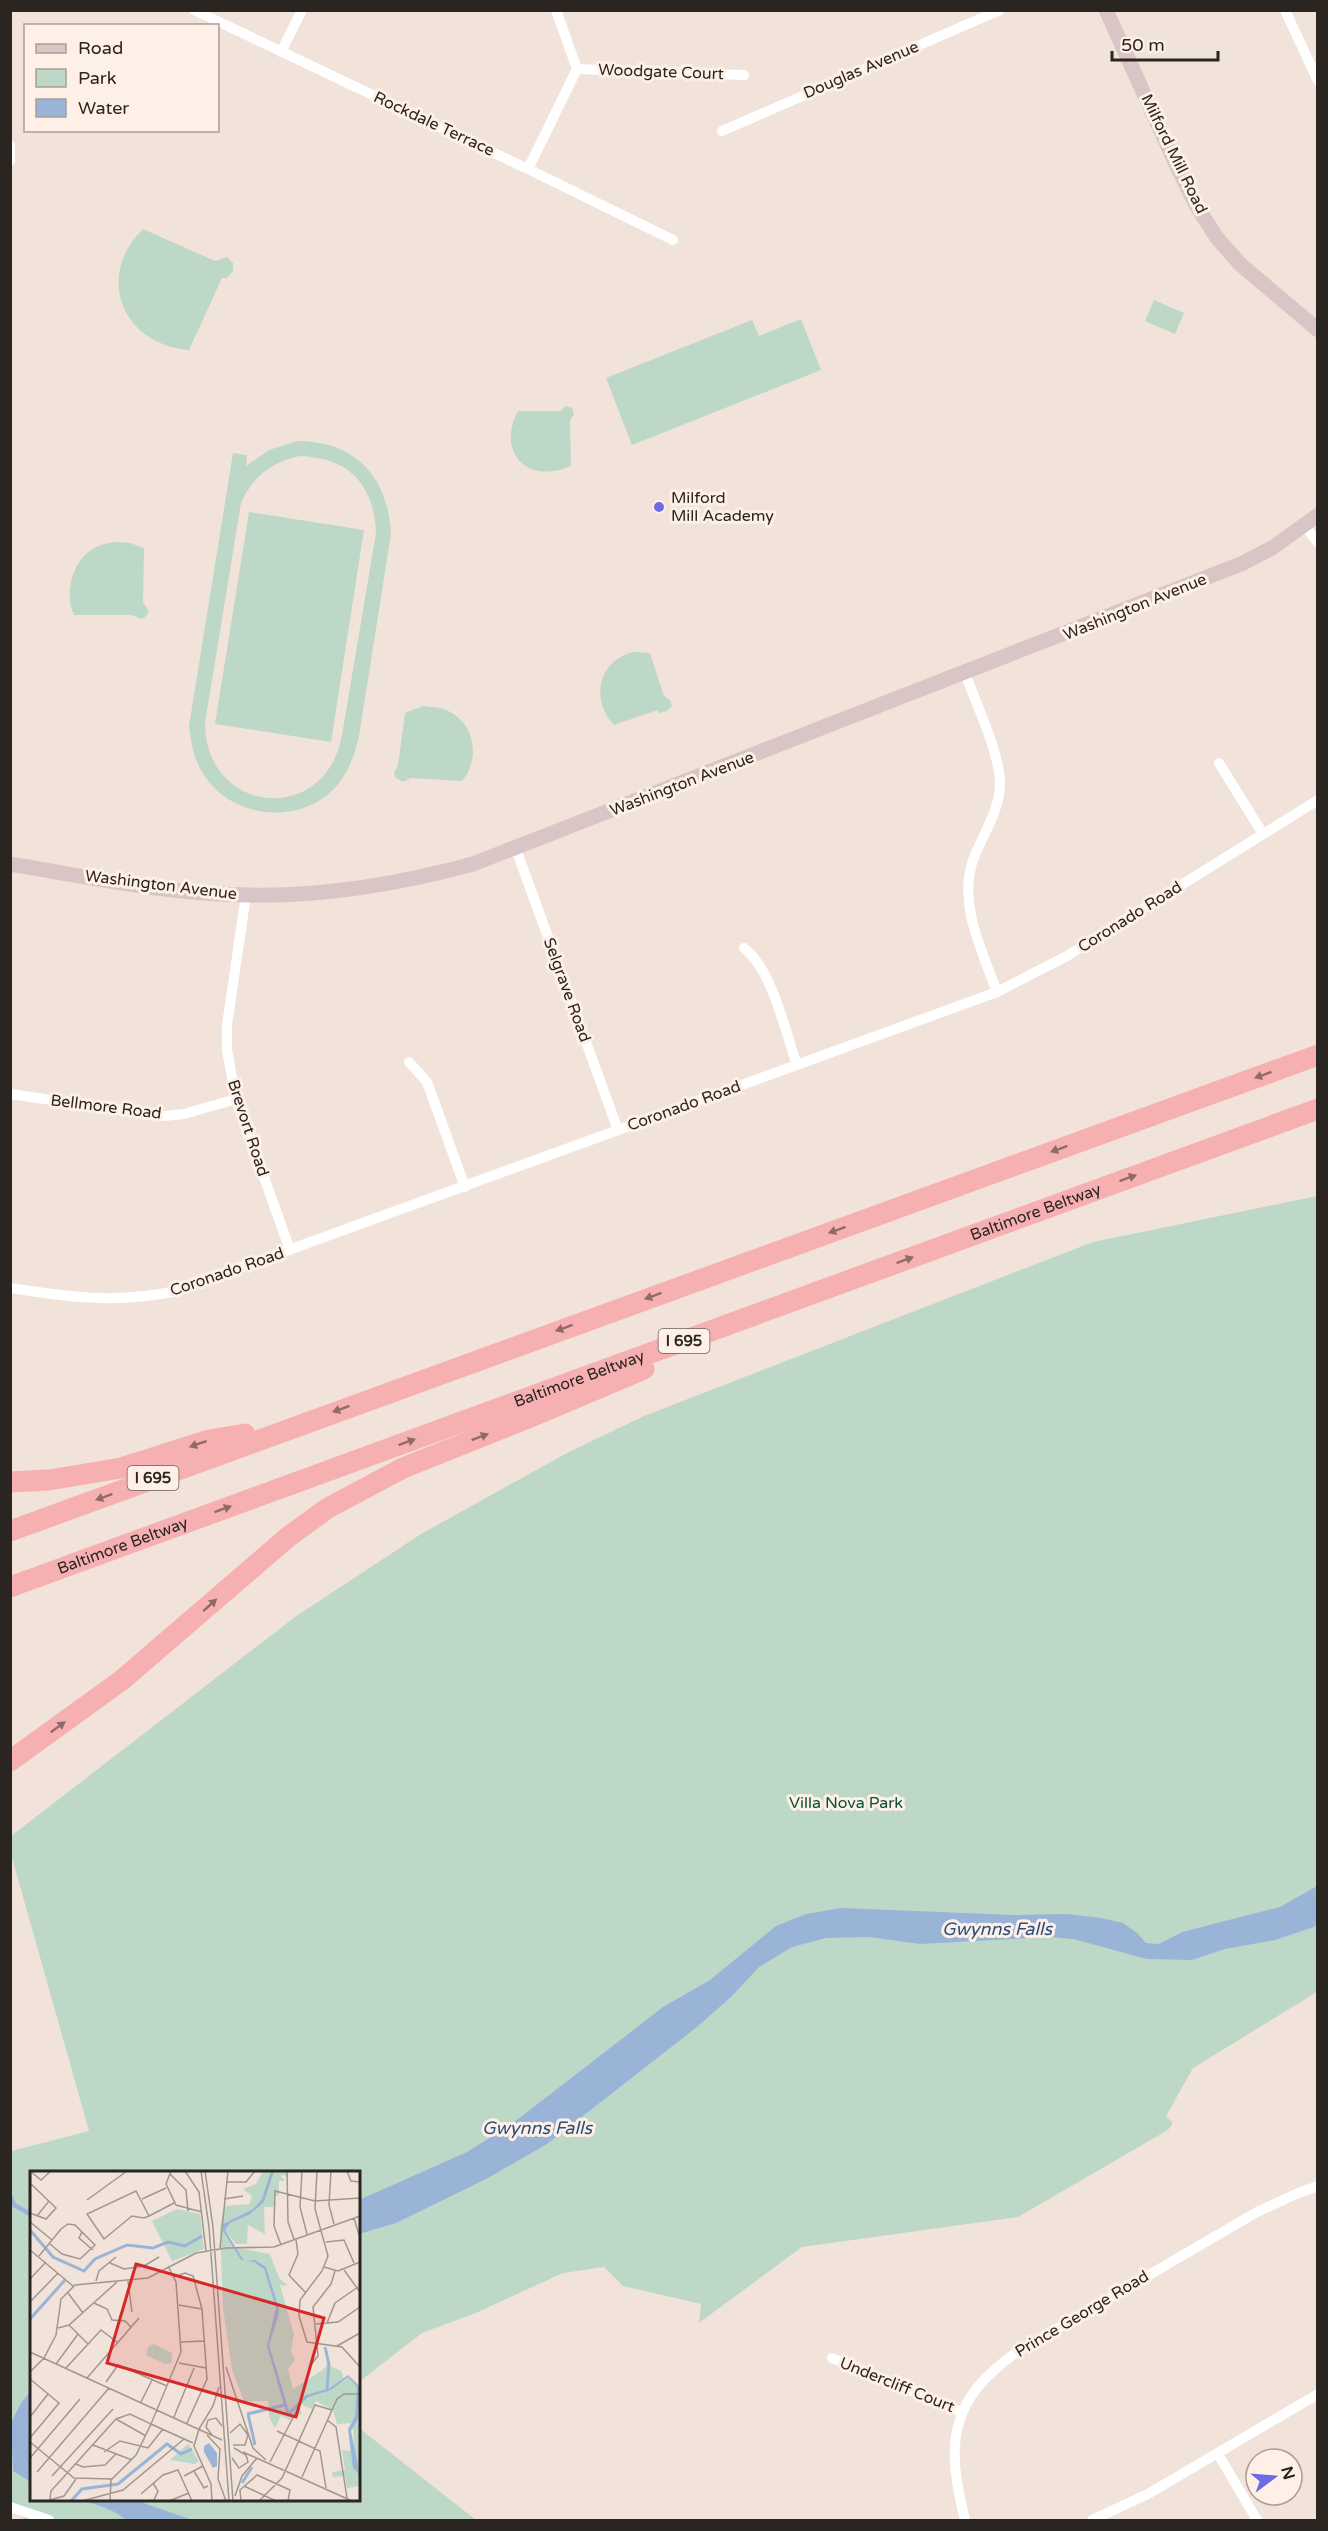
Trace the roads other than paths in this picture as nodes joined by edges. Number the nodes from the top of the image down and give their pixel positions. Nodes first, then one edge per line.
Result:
1 (194, 10) edge
2 (302, 10) edge
3 (556, 10) edge
4 (1000, 10) edge
5 (1106, 10) edge
6 (1285, 10) edge
7 (281, 52) junction
8 (577, 69) junction
9 (744, 75) dead end
10 (1317, 81) edge
11 (722, 131) dead end
12 (10, 145) edge
13 (10, 161) edge
14 (528, 169) junction
15 (673, 240) dead end
16 (1317, 330) edge
17 (1317, 515) edge
18 (1305, 526) junction
19 (1317, 543) edge
20 (964, 673) junction
21 (1219, 763) dead end
22 (1317, 800) edge
23 (1263, 834) junction
24 (516, 849) junction
25 (10, 864) edge
26 (246, 895) junction
27 (744, 948) dead end
28 (997, 992) junction
29 (1317, 1055) edge
30 (409, 1062) dead end
31 (797, 1065) junction
32 (10, 1094) edge
33 (236, 1099) junction
34 (1317, 1109) edge
35 (618, 1130) junction
36 (465, 1187) junction
37 (290, 1250) junction
38 (879, 1269) junction
39 (10, 1288) edge
40 (296, 1425) junction
41 (10, 1482) edge
42 (10, 1531) edge
43 (10, 1587) edge
44 (10, 1761) edge
45 (1317, 2186) edge
46 (832, 2358) dead end
47 (1317, 2394) edge
48 (962, 2412) junction
49 (1218, 2454) junction
50 (10, 2507) edge
51 (49, 2520) edge
52 (965, 2520) edge
53 (1092, 2520) edge
54 (1257, 2520) edge

1 - 7 street, Rockdale Terrace
2 - 7 street
3 - 8 street, Woodgate Court
4 - 11 street, Douglas Avenue
5 - 16 main road, Milford Mill Road
6 - 10 street
7 - 14 street, Rockdale Terrace
8 - 9 street, Woodgate Court
8 - 14 street, Woodgate Court
12 - 13 street
14 - 15 street, Rockdale Terrace
17 - 18 main road, Washington Avenue
18 - 19 street
18 - 20 main road, Washington Avenue
20 - 24 main road, Washington Avenue
20 - 28 street
21 - 23 street
22 - 23 street, Coronado Road
23 - 28 street, Coronado Road
24 - 26 main road, Washington Avenue
24 - 35 street, Selgrave Road
25 - 26 main road, Washington Avenue
26 - 33 street, Brevort Road
27 - 31 street
28 - 31 street, Coronado Road
29 -> 40 highway, I 695
30 - 36 street
31 - 35 street, Coronado Road
32 - 33 street, Bellmore Road
33 - 37 street, Brevort Road
38 -> 34 highway, Baltimore Beltway / I 695
35 - 36 street, Coronado Road
36 - 37 street, Coronado Road
37 - 39 street, Coronado Road
43 -> 38 highway, Baltimore Beltway / I 695
44 -> 38 highway
40 -> 41 highway
40 -> 42 highway, I 695
45 - 48 street, Prince George Road
46 - 48 street, Undercliff Court
47 - 49 street
48 - 52 street, Prince George Road
49 - 53 street
49 - 54 street
50 - 51 street

